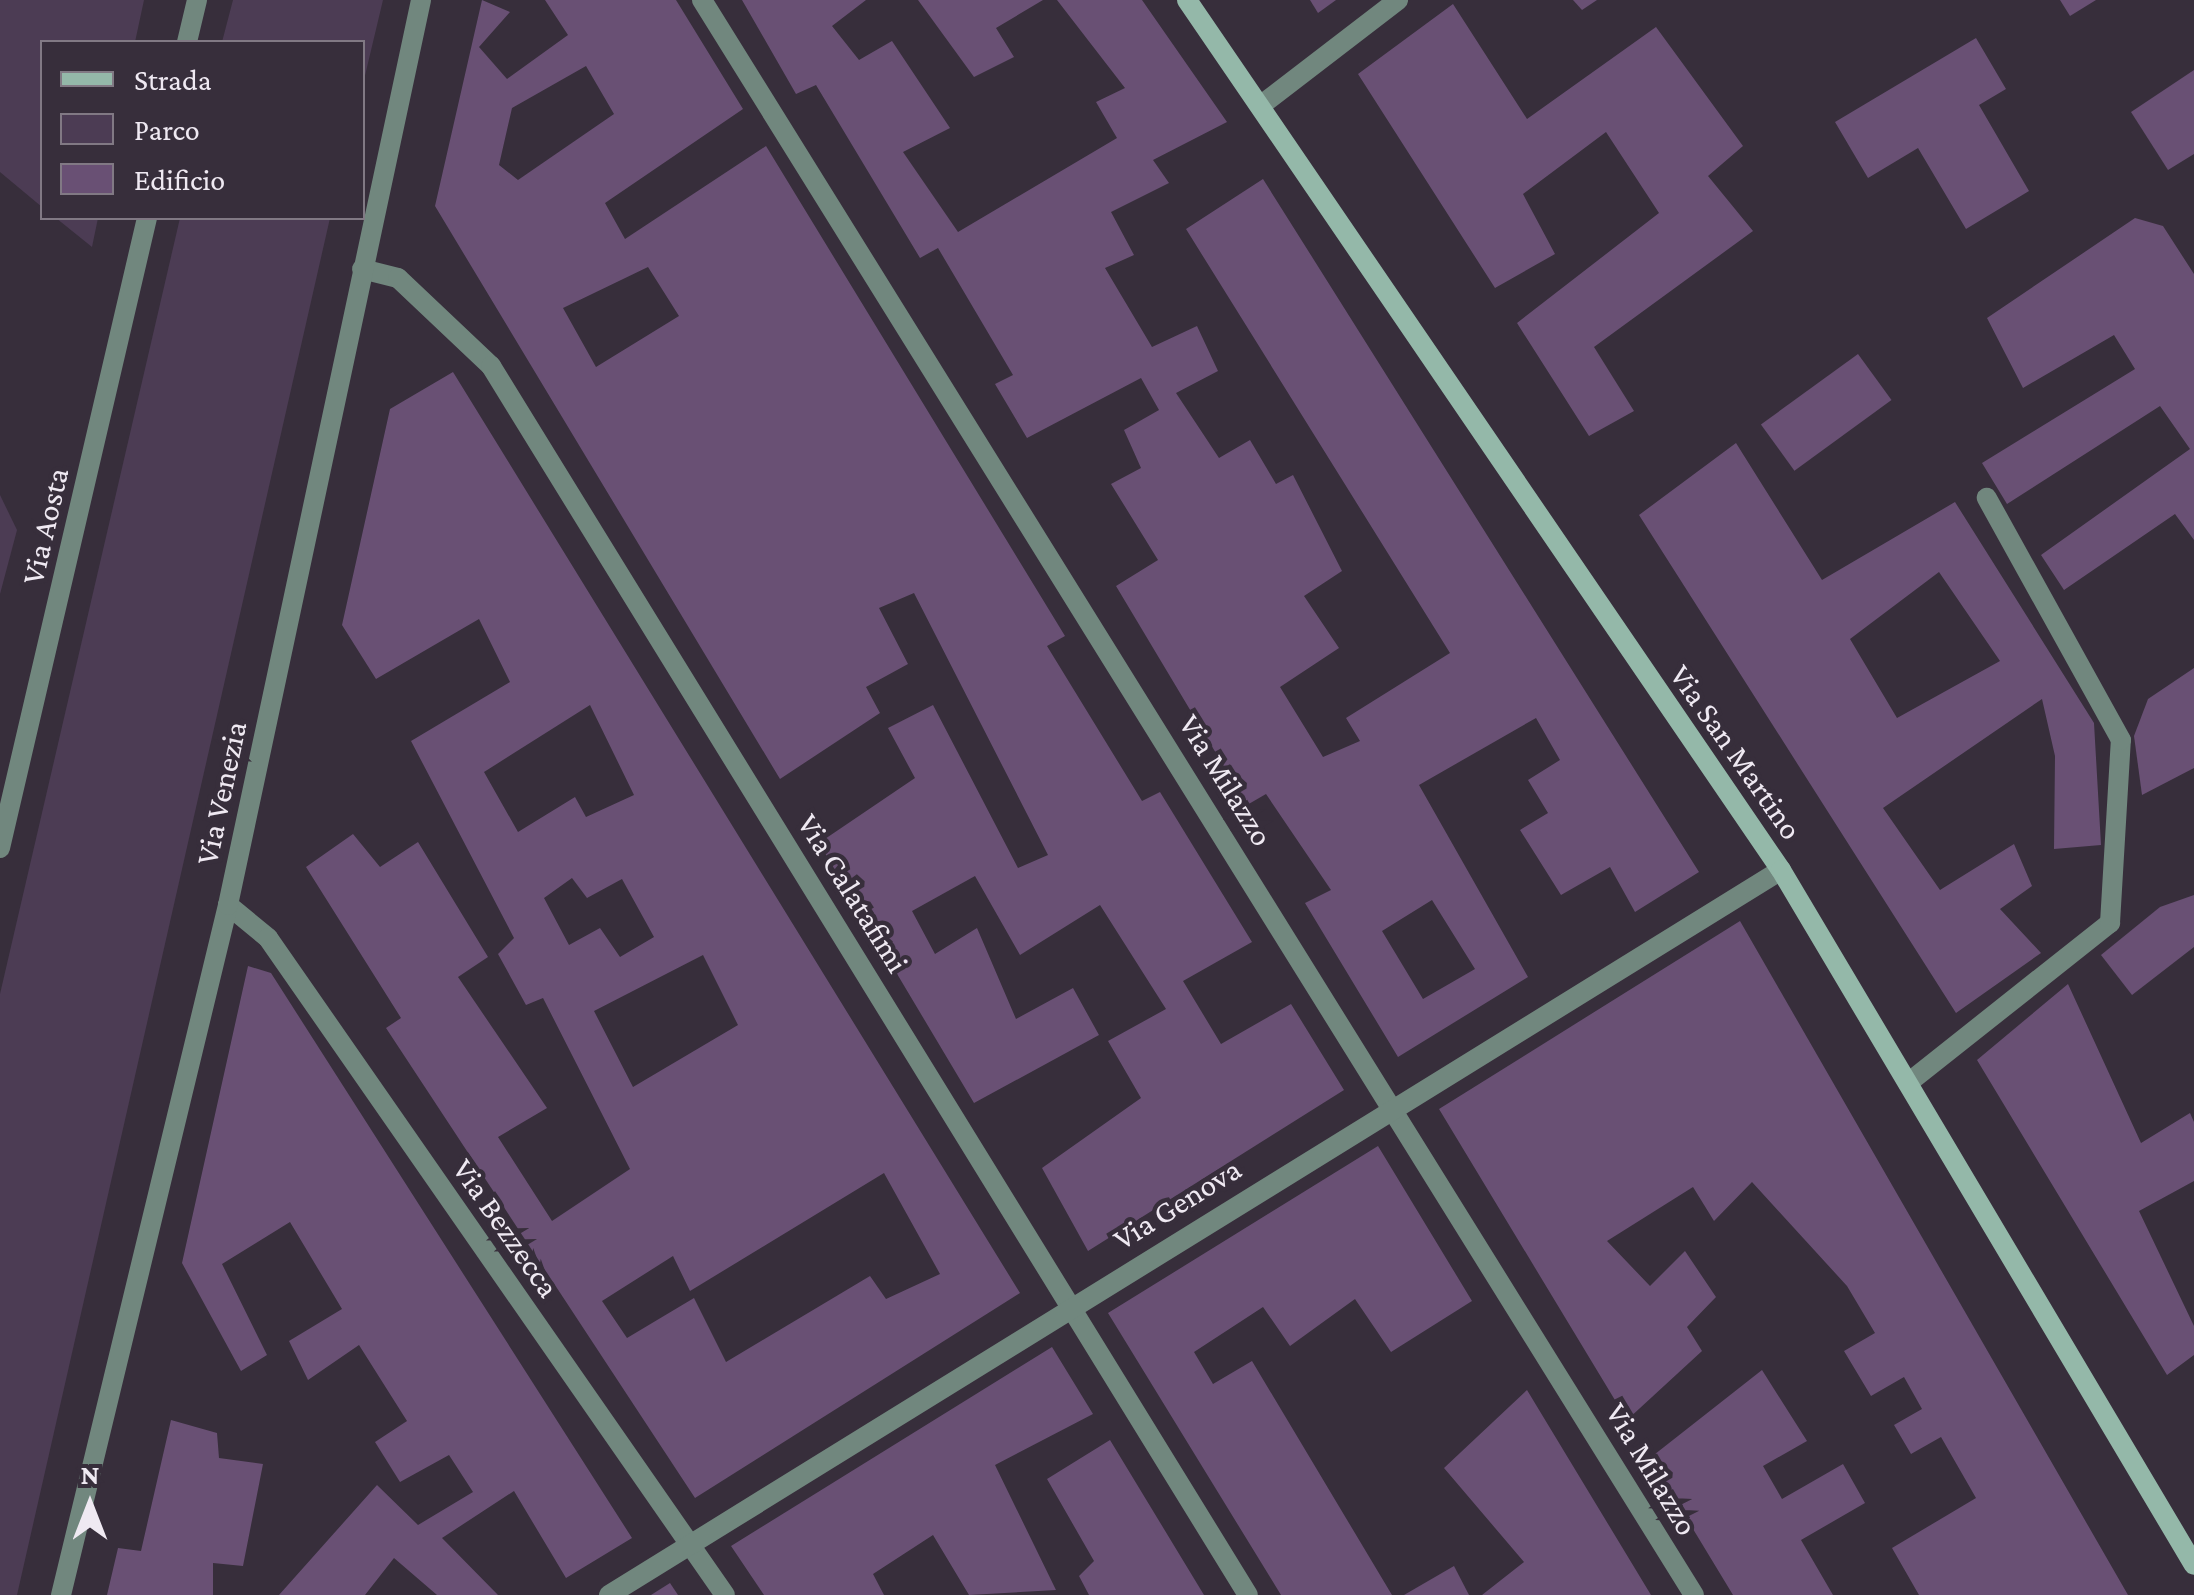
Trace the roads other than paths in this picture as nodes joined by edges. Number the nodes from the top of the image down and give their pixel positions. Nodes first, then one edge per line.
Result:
1 (197, 0) edge
2 (421, 0) edge
3 (702, 0) edge
4 (1187, 0) edge
5 (1398, 0) edge
6 (187, 40) edge
7 (1260, 106) junction
8 (148, 220) edge
9 (362, 269) junction
10 (1987, 498) dead end
11 (0, 848) edge
12 (1781, 870) junction
13 (228, 905) junction
14 (1908, 1083) junction
15 (1393, 1103) junction
16 (1073, 1306) junction
17 (692, 1546) junction
18 (2194, 1565) edge
19 (61, 1595) edge
20 (609, 1595) edge
21 (725, 1595) edge
22 (1248, 1595) edge
23 (1694, 1595) edge

1 - 6 street
2 - 9 street, Via Venezia
3 - 15 street, Via Milazzo
4 - 7 street, Via San Martino
5 - 7 street
7 - 12 street, Via San Martino
8 - 11 street, Via Aosta
9 - 13 street, Via Venezia
9 - 16 street, Via Calatafimi
10 - 14 street
12 - 14 street, Via San Martino
12 - 15 street, Via Genova
13 - 17 street, Via Bezzecca
13 - 19 street, Via Venezia
14 - 18 street, Via San Martino
15 - 16 street, Via Genova
15 - 23 street, Via Milazzo
16 - 17 street, Via Genova
16 - 22 street, Via Calatafimi
17 - 20 street, Via Genova
17 - 21 street, Via Bezzecca

